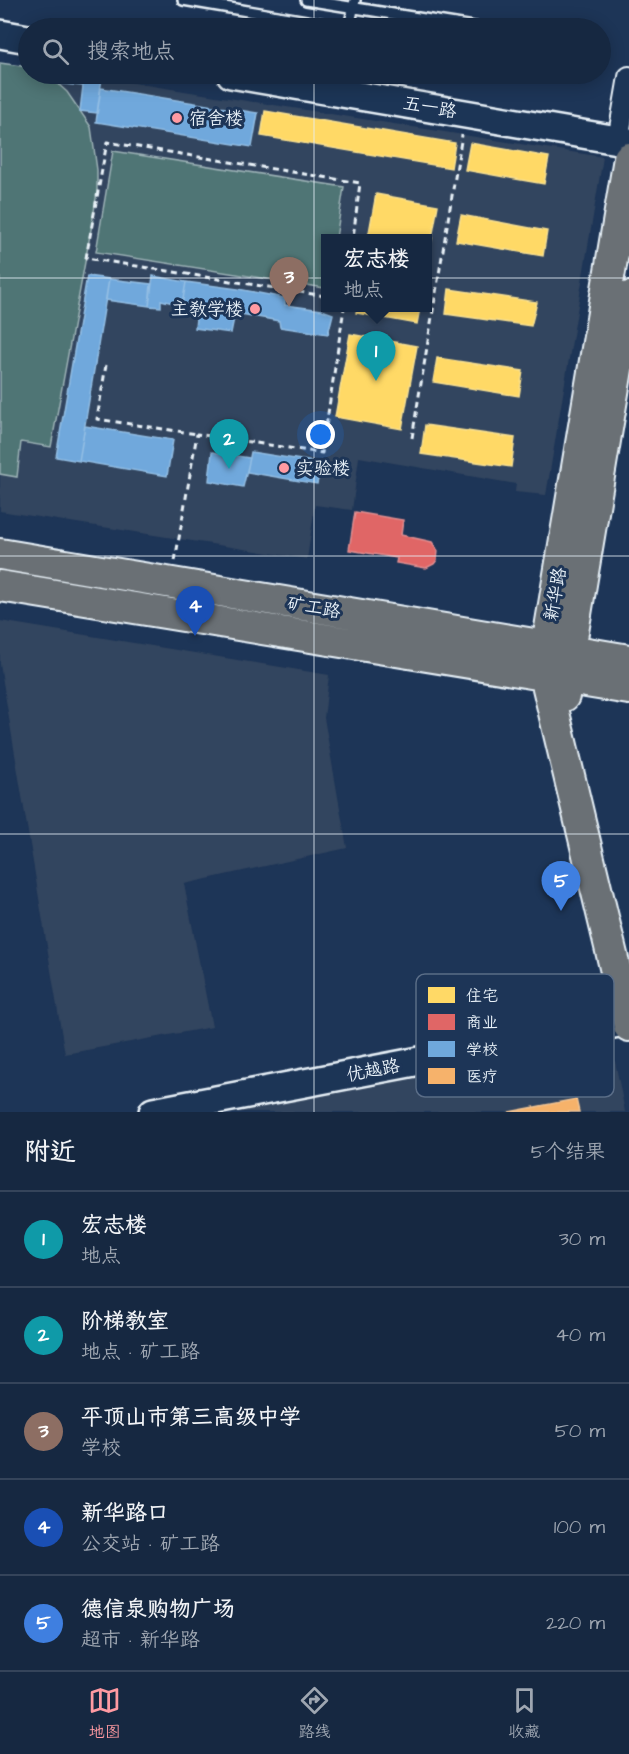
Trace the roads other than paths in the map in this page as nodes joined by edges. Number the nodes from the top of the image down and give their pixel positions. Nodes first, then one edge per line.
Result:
1 (183, 0) edge
2 (306, 0) edge
3 (354, 4) edge
4 (289, 18) edge
5 (428, 18) edge
6 (0, 34) edge
7 (18, 37) edge
8 (629, 77) edge
9 (313, 84) edge
10 (625, 147) edge
11 (629, 297) edge
12 (0, 554) edge
13 (0, 586) edge
14 (629, 660) edge
15 (556, 662) junction
16 (629, 689) edge
17 (629, 970) edge
18 (629, 1023) edge
19 (614, 1026) edge
20 (416, 1063) edge
21 (153, 1112) edge

1 - 4 lane
2 - 3 lane
3 - 5 lane
6 - 7 street
8 - 10 street
9 - 10 street, 五一路
10 - 15 main road, 新华路
11 - 15 main road, 新华路
12 - 15 main road, 矿工路
13 - 15 main road, 矿工路
14 - 15 main road, 矿工路
15 - 16 main road, 矿工路
15 - 17 main road, 新华路
15 - 18 main road, 新华路
18 - 19 street, 优越路
20 - 21 street, 优越路

